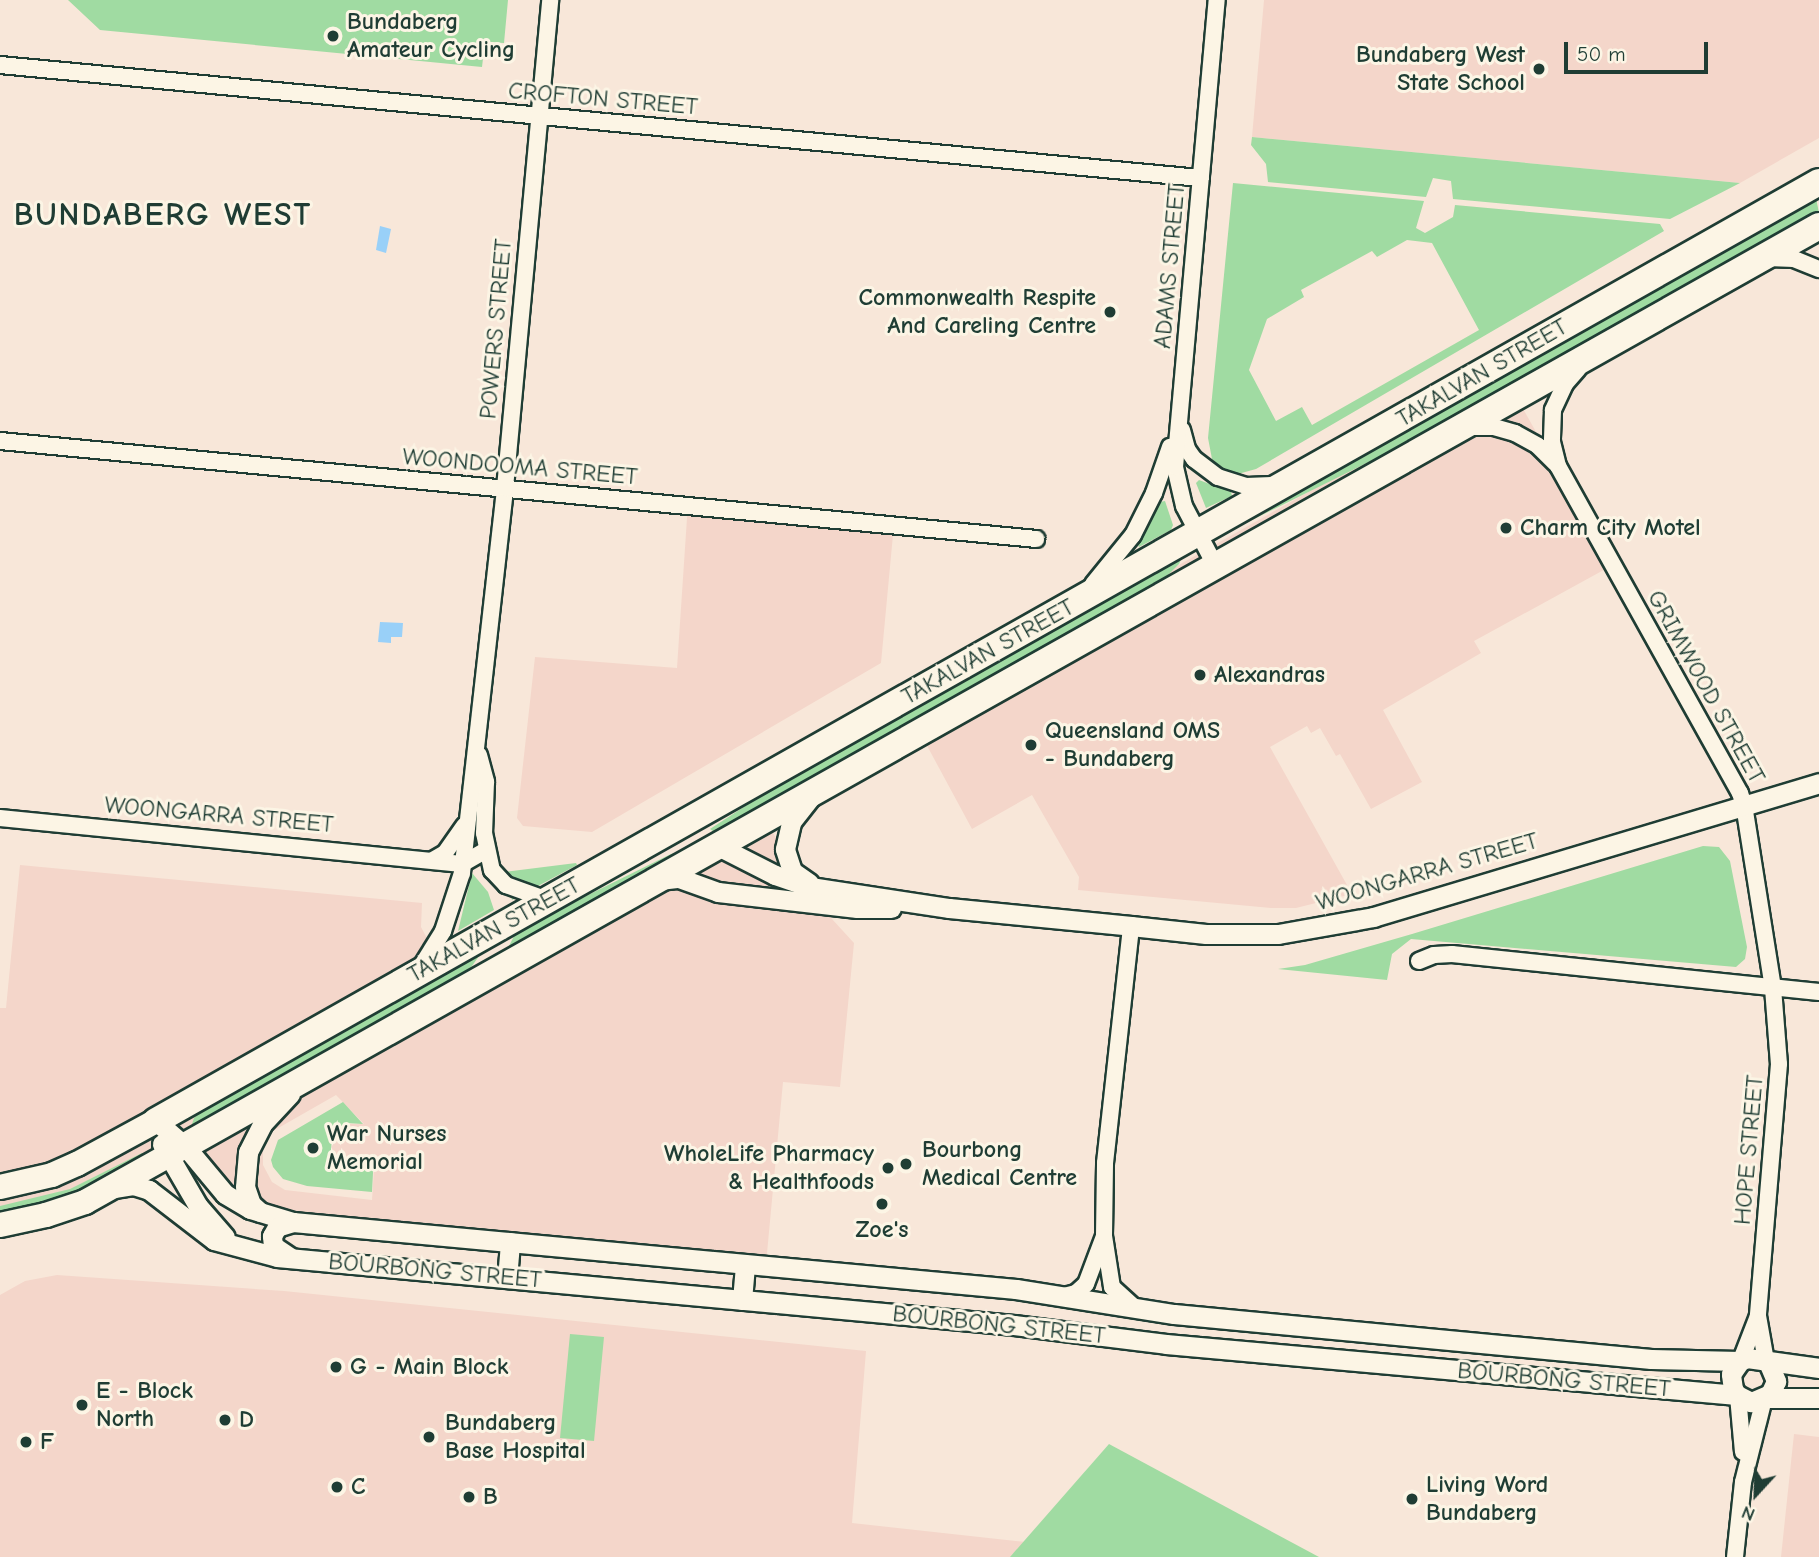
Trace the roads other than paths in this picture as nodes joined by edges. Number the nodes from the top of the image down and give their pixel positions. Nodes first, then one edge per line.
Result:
1 (550, 0) edge
2 (1217, 0) edge
3 (0, 65) edge
4 (538, 115) junction
5 (1201, 177) junction
6 (1819, 182) edge
7 (1819, 226) edge
8 (1757, 261) junction
9 (1819, 269) edge
10 (1591, 354) junction
11 (1179, 418) junction
12 (1461, 427) junction
13 (0, 441) edge
14 (1558, 466) junction
15 (1294, 480) junction
16 (505, 488) junction
17 (1197, 532) junction
18 (1037, 540) dead end
19 (1215, 565) junction
20 (1075, 603) junction
21 (477, 746) junction
22 (1819, 782) edge
23 (815, 792) junction
24 (1744, 805) junction
25 (0, 818) edge
26 (468, 819) junction
27 (655, 840) junction
28 (718, 846) junction
29 (486, 850) junction
30 (433, 860) junction
31 (462, 864) junction
32 (658, 880) junction
33 (825, 889) junction
34 (548, 900) junction
35 (948, 908) junction
36 (1131, 926) junction
37 (1419, 961) dead end
38 (414, 975) junction
39 (1773, 988) junction
40 (1819, 992) edge
41 (306, 1078) junction
42 (154, 1123) junction
43 (177, 1151) junction
44 (0, 1187) edge
45 (109, 1189) junction
46 (267, 1216) junction
47 (293, 1222) junction
48 (1, 1224) edge
49 (1104, 1236) junction
50 (510, 1242) junction
51 (261, 1255) junction
52 (290, 1258) junction
53 (745, 1264) junction
54 (507, 1278) junction
55 (1054, 1295) junction
56 (742, 1300) junction
57 (1147, 1310) junction
58 (1758, 1316) junction
59 (1041, 1328) junction
60 (1149, 1342) junction
61 (1740, 1361) junction
62 (1767, 1362) junction
63 (1819, 1368) edge
64 (1738, 1396) junction
65 (1819, 1398) edge
66 (1765, 1399) junction
67 (1743, 1482) junction
68 (1735, 1557) edge

1 - 4 street, POWERS STREET
2 - 5 street, ADAMS STREET
3 - 4 street, CROFTON STREET
4 - 5 street, CROFTON STREET
4 - 16 street, POWERS STREET
5 - 11 street, ADAMS STREET
6 - 15 highway, TAKALVAN STREET
7 - 8 highway, TAKALVAN STREET
8 - 9 street
8 - 10 highway, TAKALVAN STREET
10 - 12 highway, TAKALVAN STREET
10 - 14 street, GRIMWOOD STREET
11 - 15 street
11 - 17 street, ADAMS STREET
11 - 20 street
12 - 14 street, GRIMWOOD STREET
12 - 19 highway, TAKALVAN STREET
13 - 16 street, WOONDOOMA STREET
14 - 24 street, GRIMWOOD STREET
15 - 17 highway, TAKALVAN STREET
16 - 18 street, WOONDOOMA STREET
16 - 21 street, POWERS STREET
17 - 19 street, ADAMS STREET
17 - 20 highway, TAKALVAN STREET
19 - 23 highway, TAKALVAN STREET
20 - 27 highway, TAKALVAN STREET
21 - 26 street, POWERS STREET
21 - 29 street, POWERS STREET
22 - 24 street, WOONGARRA STREET
23 - 28 highway, TAKALVAN STREET
23 - 33 street, WOONGARRA STREET
24 - 36 street, WOONGARRA STREET
24 - 39 street, GRIMWOOD STREET
25 - 30 street, WOONGARRA STREET
26 - 30 street
26 - 31 street, POWERS STREET
27 - 28 highway
27 - 34 highway, TAKALVAN STREET
28 - 32 highway, TAKALVAN STREET
28 - 33 street, WOONGARRA STREET
29 - 31 street
29 - 34 street
30 - 31 street, WOONGARRA STREET
31 - 38 street, POWERS STREET
32 - 35 street, WOONGARRA STREET
32 - 41 highway, TAKALVAN STREET
33 - 35 street, WOONGARRA STREET
34 - 38 highway, TAKALVAN STREET
35 - 36 street, WOONGARRA STREET
36 - 49 street
37 - 39 street
38 - 42 highway, TAKALVAN STREET
39 - 40 street
39 - 58 street, HOPE STREET
41 - 43 highway, TAKALVAN STREET
41 - 46 street
42 - 43 street
42 - 44 main road
43 - 45 main road
43 - 46 street, BOURBONG STREET
43 - 51 street
45 - 48 main road
45 - 51 street
46 - 47 street, BOURBONG STREET
47 - 50 street, BOURBONG STREET
47 - 52 street
49 - 55 street
49 - 57 street
50 - 53 street, BOURBONG STREET
50 - 54 street
51 - 52 street, BOURBONG STREET
52 - 54 street, BOURBONG STREET
53 - 55 street, BOURBONG STREET
53 - 56 street
54 - 56 street, BOURBONG STREET
55 - 57 street, BOURBONG STREET
55 - 59 street
56 - 59 street, BOURBONG STREET
57 - 60 street
57 - 61 street, BOURBONG STREET
58 - 61 street, HOPE STREET
58 - 62 street, HOPE STREET
59 - 60 street, BOURBONG STREET
60 - 64 street, BOURBONG STREET
61 - 62 street
61 - 64 street
62 - 63 street
62 - 66 street
64 - 66 street
64 - 67 street
65 - 66 street
66 - 67 street
67 - 68 street

